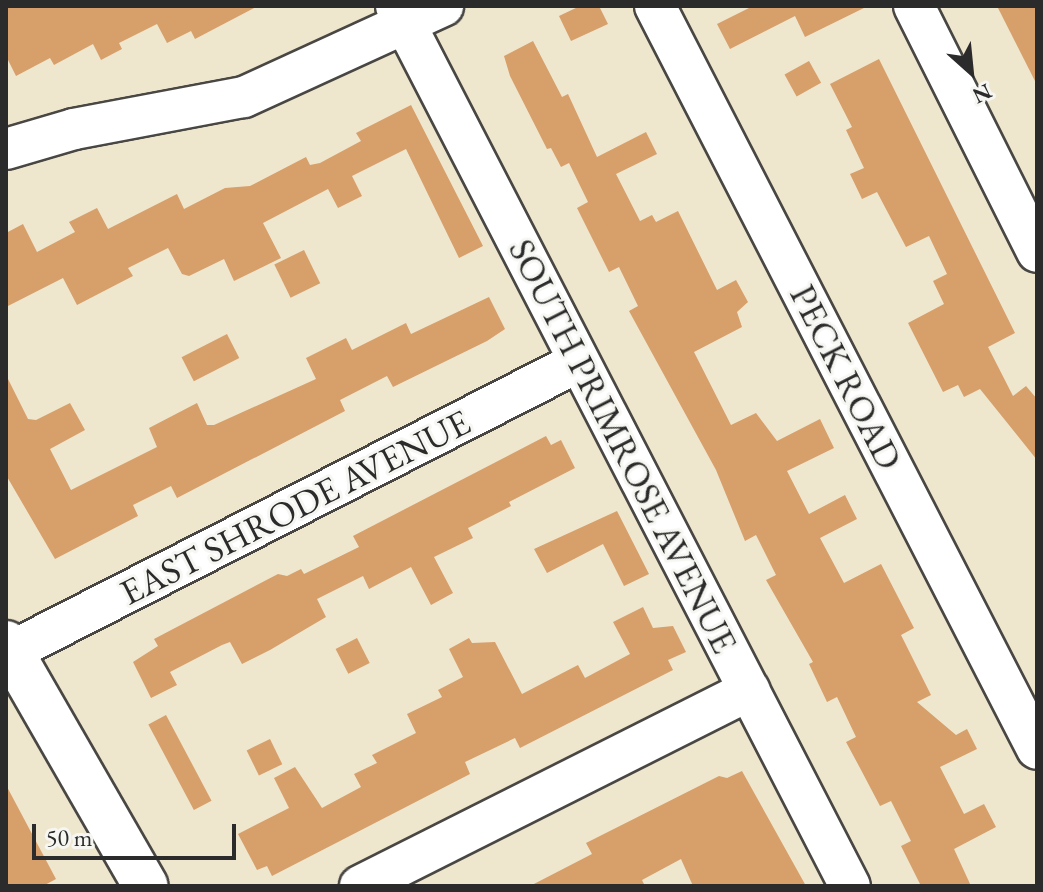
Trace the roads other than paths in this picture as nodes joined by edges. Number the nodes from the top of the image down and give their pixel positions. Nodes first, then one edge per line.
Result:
1 (443, 6) edge
2 (655, 6) edge
3 (914, 6) edge
4 (401, 16) edge
5 (6, 149) edge
6 (1037, 252) edge
7 (578, 362) junction
8 (8, 650) edge
9 (750, 690) junction
10 (1037, 749) edge
11 (146, 886) edge
12 (360, 886) edge
13 (850, 886) edge

1 - 4 street
2 - 10 street, PECK ROAD
3 - 6 street
4 - 5 street
4 - 7 street, SOUTH PRIMROSE AVENUE
7 - 8 street, EAST SHRODE AVENUE
7 - 9 street, SOUTH PRIMROSE AVENUE
8 - 11 main road
9 - 12 street
9 - 13 street, SOUTH PRIMROSE AVENUE

